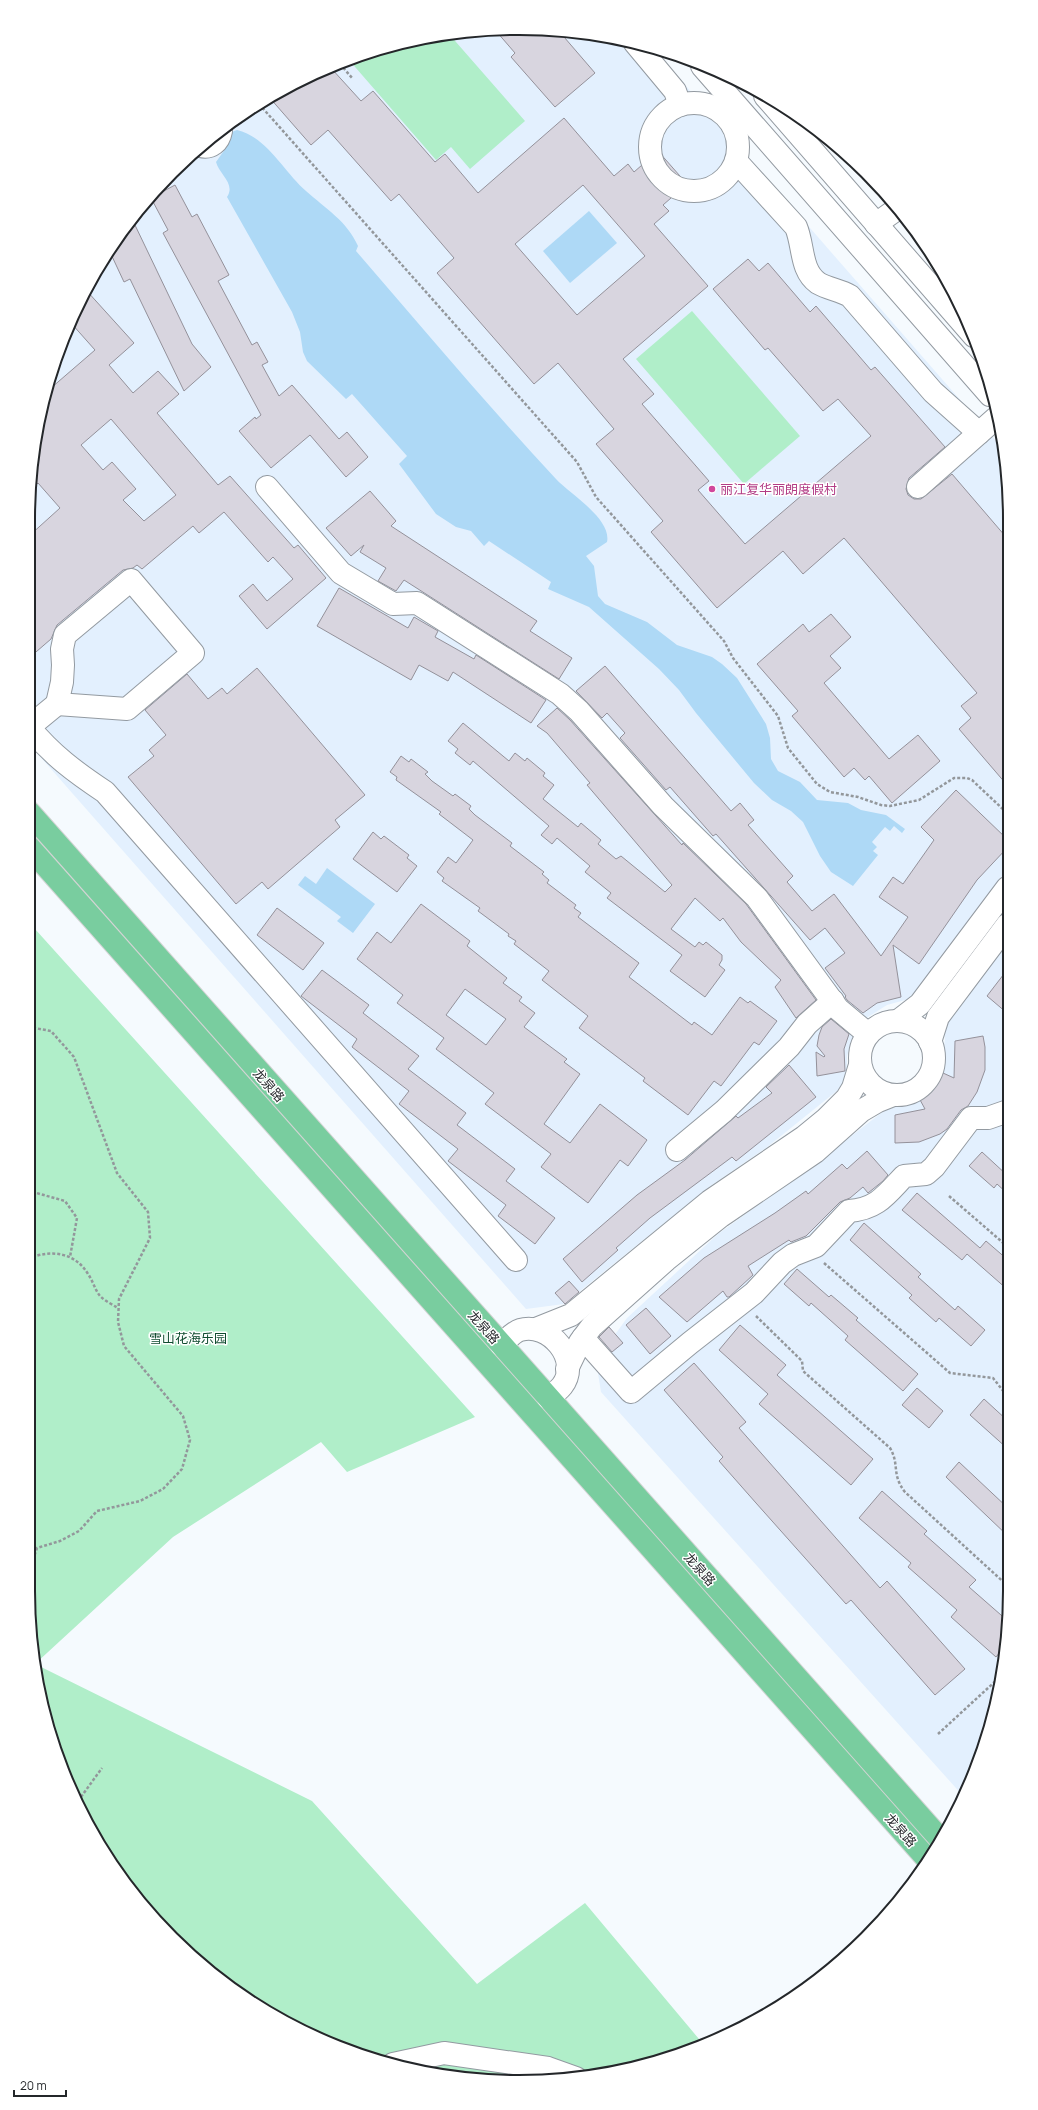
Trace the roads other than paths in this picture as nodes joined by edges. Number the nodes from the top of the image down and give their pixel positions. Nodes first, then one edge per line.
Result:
1 (641, 50) edge
2 (707, 73) edge
3 (680, 105) junction
4 (777, 110) edge
5 (733, 113) junction
6 (736, 161) junction
7 (893, 212) edge
8 (876, 224) junction
9 (959, 319) edge
10 (986, 390) edge
11 (993, 421) edge
12 (979, 433) junction
13 (267, 487) dead end
14 (918, 487) dead end
15 (57, 704) junction
16 (35, 722) edge
17 (35, 734) edge
18 (35, 819) edge
19 (35, 854) edge
20 (1003, 893) edge
21 (1003, 930) edge
22 (833, 1001) junction
23 (898, 1021) junction
24 (868, 1034) junction
25 (930, 1042) junction
26 (860, 1064) junction
27 (893, 1095) junction
28 (1003, 1113) edge
29 (677, 1150) dead end
30 (516, 1260) dead end
31 (536, 1329) junction
32 (583, 1338) junction
33 (501, 1345) junction
34 (567, 1369) junction
35 (548, 1398) junction
36 (937, 1835) edge
37 (924, 1855) edge
38 (405, 2061) edge
39 (562, 2073) edge

1 - 3 street
2 - 5 street
3 - 5 street
3 - 6 street
4 - 8 street
5 - 6 street
5 - 10 street
6 - 12 street
7 - 8 street
8 - 9 street
11 - 12 street
12 - 14 street
13 - 22 street
15 - 15 street
15 - 16 street
17 - 30 street
18 - 33 main road, 龙泉路
19 - 37 main road, 龙泉路
20 - 23 street
21 - 25 street
22 - 24 street
22 - 29 street
23 - 24 street
23 - 25 street
24 - 26 street
25 - 27 street
26 - 27 street
26 - 31 street
27 - 32 street
28 - 32 street
31 - 33 street
31 - 34 street
32 - 34 street
33 - 35 main road, 龙泉路
34 - 35 street
35 - 36 main road, 龙泉路
38 - 39 street

